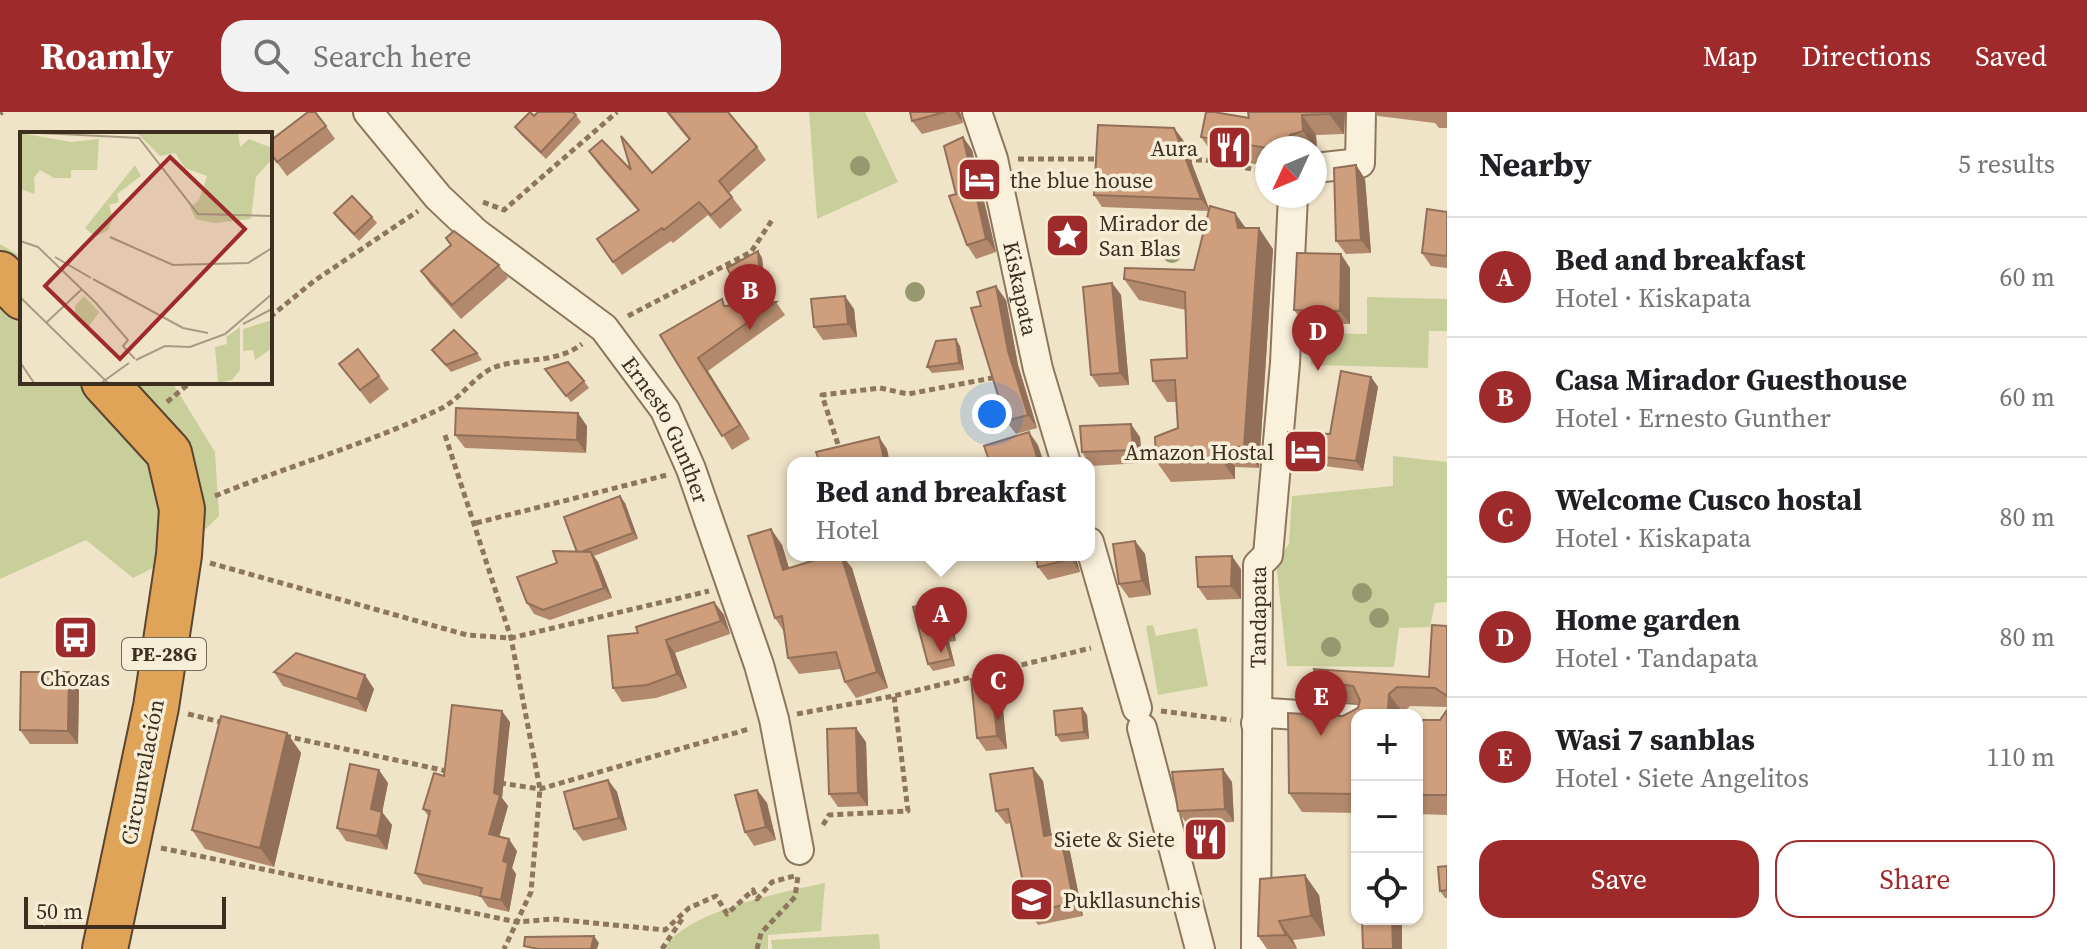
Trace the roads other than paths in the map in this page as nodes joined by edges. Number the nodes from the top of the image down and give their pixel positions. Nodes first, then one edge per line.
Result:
1 (368, 112) edge
2 (977, 112) edge
3 (1361, 112) edge
4 (1327, 167) edge
5 (1292, 208) edge
6 (0, 274) edge
7 (20, 295) edge
8 (106, 384) edge
9 (1064, 457) edge
10 (1094, 561) edge
11 (1351, 719) edge
12 (1256, 723) junction
13 (799, 862) road end
14 (105, 949) edge
15 (1200, 949) edge
16 (1256, 949) edge

1 - 13 street, Ernesto Gunther
2 - 9 street, Kiskapata
3 - 4 street
5 - 12 street, Tandapata
6 - 7 highway
8 - 14 highway, Circunvalación / PE-28G
10 - 15 street
11 - 12 street
12 - 16 street, Tandapata

